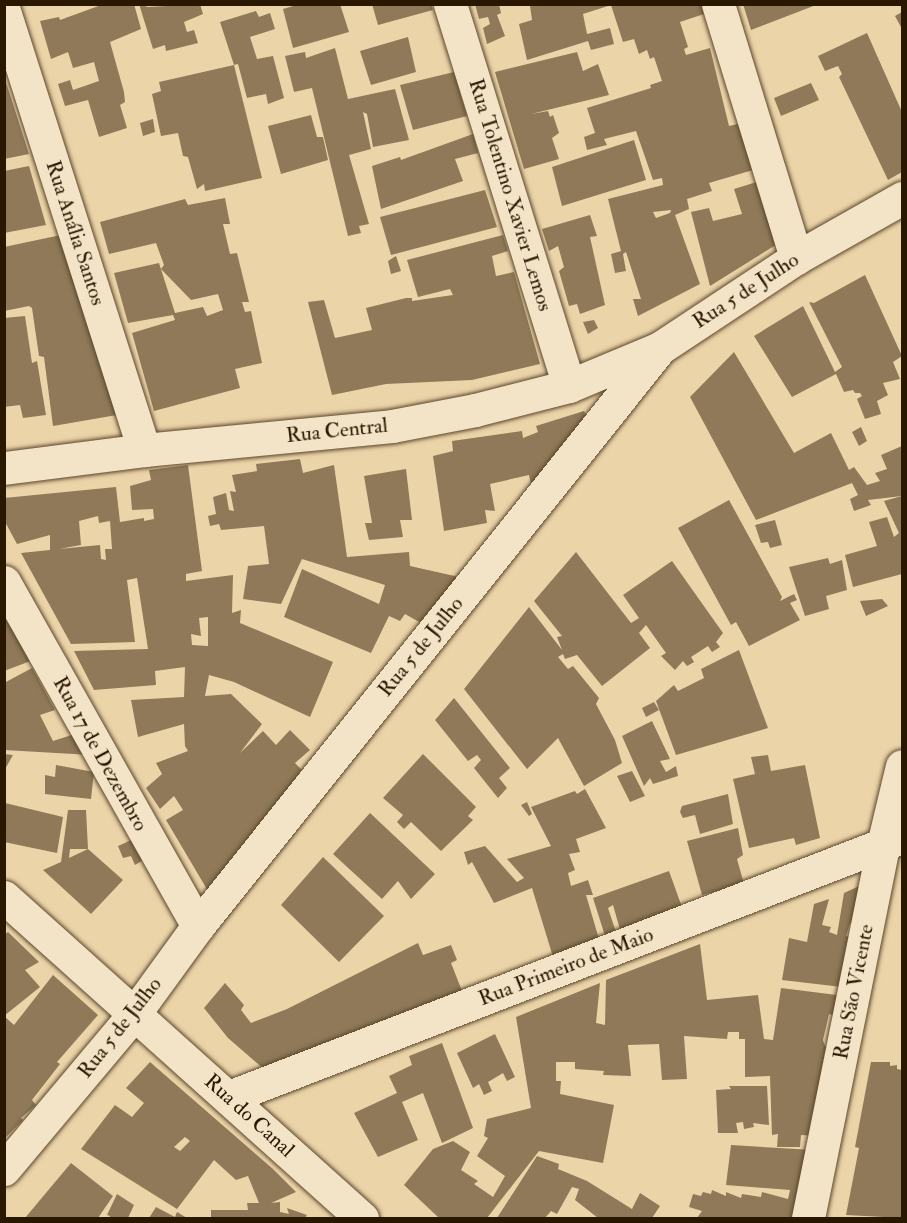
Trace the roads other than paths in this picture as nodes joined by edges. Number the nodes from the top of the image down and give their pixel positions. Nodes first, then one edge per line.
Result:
1 (450, 4) edge
2 (718, 4) edge
3 (11, 12) edge
4 (903, 198) edge
5 (796, 258) junction
6 (660, 348) junction
7 (569, 386) junction
8 (144, 450) junction
9 (4, 468) edge
10 (4, 582) edge
11 (903, 766) edge
12 (893, 841) edge
13 (4, 897) edge
14 (198, 926) junction
15 (134, 1014) junction
16 (230, 1097) junction
17 (4, 1168) edge
18 (362, 1218) edge
19 (808, 1218) edge

1 - 7 street, Rua Tolentino Xavier Lemos
2 - 5 street
3 - 8 street, Rua Anália Santos
4 - 5 street, Rua 5 de Julho
5 - 6 street, Rua 5 de Julho
6 - 7 street, Rua Central
6 - 14 street, Rua 5 de Julho
7 - 8 street, Rua Central
8 - 9 street, Rua Central
10 - 14 street, Rua 17 de Dezembro
11 - 12 street, Rua São Vicente
12 - 16 street, Rua Primeiro de Maio
12 - 19 street, Rua São Vicente
13 - 15 street, Rua do Canal
14 - 15 street, Rua 5 de Julho
15 - 16 street, Rua do Canal
15 - 17 street, Rua 5 de Julho
16 - 18 street, Rua do Canal

